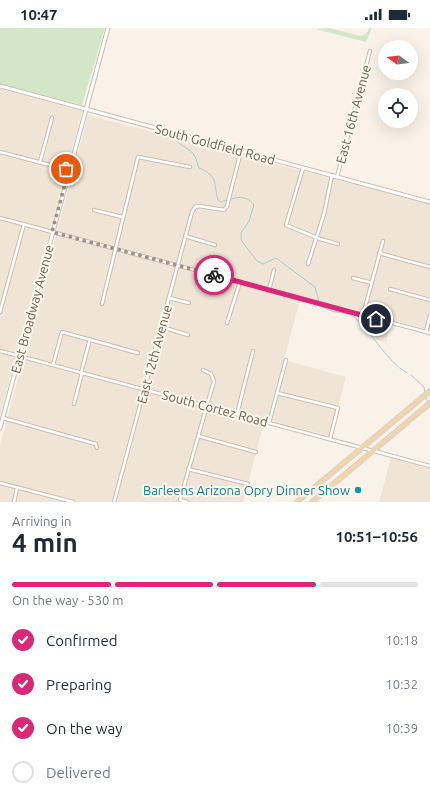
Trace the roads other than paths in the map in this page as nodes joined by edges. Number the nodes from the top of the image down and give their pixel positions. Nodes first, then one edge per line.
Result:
1 (108, 28) edge
2 (370, 51) dead end
3 (0, 86) edge
4 (86, 109) junction
5 (52, 118) dead end
6 (241, 151) junction
7 (0, 152) edge
8 (40, 162) junction
9 (190, 167) dead end
10 (303, 168) junction
11 (69, 170) junction
12 (332, 175) junction
13 (336, 176) junction
14 (430, 202) edge
15 (94, 210) dead end
16 (122, 217) junction
17 (0, 218) edge
18 (24, 224) junction
19 (52, 232) junction
20 (185, 236) junction
21 (316, 237) junction
22 (383, 240) dead end
23 (338, 244) dead end
24 (216, 245) dead end
25 (115, 249) junction
26 (379, 253) junction
27 (308, 264) dead end
28 (178, 266) junction
29 (430, 267) edge
30 (274, 270) dead end
31 (353, 278) dead end
32 (240, 282) junction
33 (372, 283) junction
34 (390, 289) dead end
35 (269, 290) junction
36 (169, 298) junction
37 (430, 300) edge
38 (189, 303) dead end
39 (102, 304) dead end
40 (0, 312) edge
41 (363, 315) junction
42 (430, 316) edge
43 (227, 323) dead end
44 (162, 327) junction
45 (426, 332) junction
46 (430, 333) edge
47 (188, 334) dead end
48 (90, 339) junction
49 (0, 351) edge
50 (253, 351) dead end
51 (138, 352) dead end
52 (19, 356) junction
53 (286, 360) dead end
54 (53, 365) junction
55 (203, 370) dead end
56 (82, 373) junction
57 (144, 390) junction
58 (277, 393) junction
59 (427, 393) edge
60 (74, 404) dead end
61 (429, 404) edge
62 (206, 406) junction
63 (237, 414) junction
64 (3, 418) junction
65 (269, 423) junction
66 (0, 428) edge
67 (198, 436) junction
68 (330, 439) junction
69 (98, 448) dead end
70 (362, 448) junction
71 (372, 451) junction
72 (256, 452) dead end
73 (430, 466) edge
74 (188, 469) junction
75 (0, 483) edge
76 (248, 484) dead end
77 (17, 488) junction
78 (14, 502) edge
79 (73, 502) edge
80 (114, 502) edge
81 (187, 502) edge
82 (297, 502) edge
83 (312, 502) edge

1 - 4 main road, East Broadway Avenue
2 - 13 street, East 16th Avenue
3 - 4 main road, South Goldfield Road
4 - 6 main road, South Goldfield Road
4 - 11 main road, East Broadway Avenue
5 - 8 street
6 - 10 main road, South Goldfield Road
6 - 20 street, East 12th Avenue
7 - 8 street
8 - 11 street
9 - 16 street
10 - 12 main road, South Goldfield Road
10 - 21 street
11 - 19 main road, East Broadway Avenue
12 - 13 main road, South Goldfield Road
12 - 21 street, East 16th Avenue
13 - 14 main road, South Goldfield Road
15 - 16 street
16 - 25 street
17 - 18 street
18 - 19 street
18 - 40 street
19 - 25 street
19 - 52 main road, East Broadway Avenue
20 - 24 street
20 - 28 street, East 12th Avenue
21 - 23 street
21 - 27 street, East 16th Avenue
22 - 26 street
25 - 28 street
25 - 39 street
26 - 29 street
26 - 33 street
28 - 32 street
28 - 36 street, East 12th Avenue
30 - 35 street
31 - 33 street
32 - 35 street
32 - 43 street
33 - 41 street
34 - 37 street
35 - 41 street
36 - 38 street
36 - 44 street, East 12th Avenue
41 - 45 street
42 - 45 street
44 - 47 street
44 - 57 street, East 12th Avenue
45 - 46 street
48 - 51 street
48 - 54 street
48 - 56 street
49 - 52 street, South Cortez Road
50 - 63 street
52 - 54 street, South Cortez Road
52 - 64 main road, East Broadway Avenue
53 - 58 street
54 - 56 street, South Cortez Road
55 - 62 street
56 - 57 street, South Cortez Road
56 - 60 street
57 - 62 street, South Cortez Road
57 - 80 street, East 12th Avenue
58 - 65 street
58 - 68 street
59 - 70 main road
61 - 71 main road
62 - 63 street, South Cortez Road
62 - 67 street
63 - 65 street, South Cortez Road
64 - 66 main road, East Broadway Avenue
64 - 69 street
65 - 68 street, South Cortez Road
67 - 72 street
67 - 74 street
68 - 70 street, South Cortez Road
70 - 71 street, South Cortez Road
70 - 82 main road
71 - 73 street, South Cortez Road
71 - 83 main road
74 - 76 street
74 - 81 street
75 - 77 street
77 - 78 street
77 - 79 street

